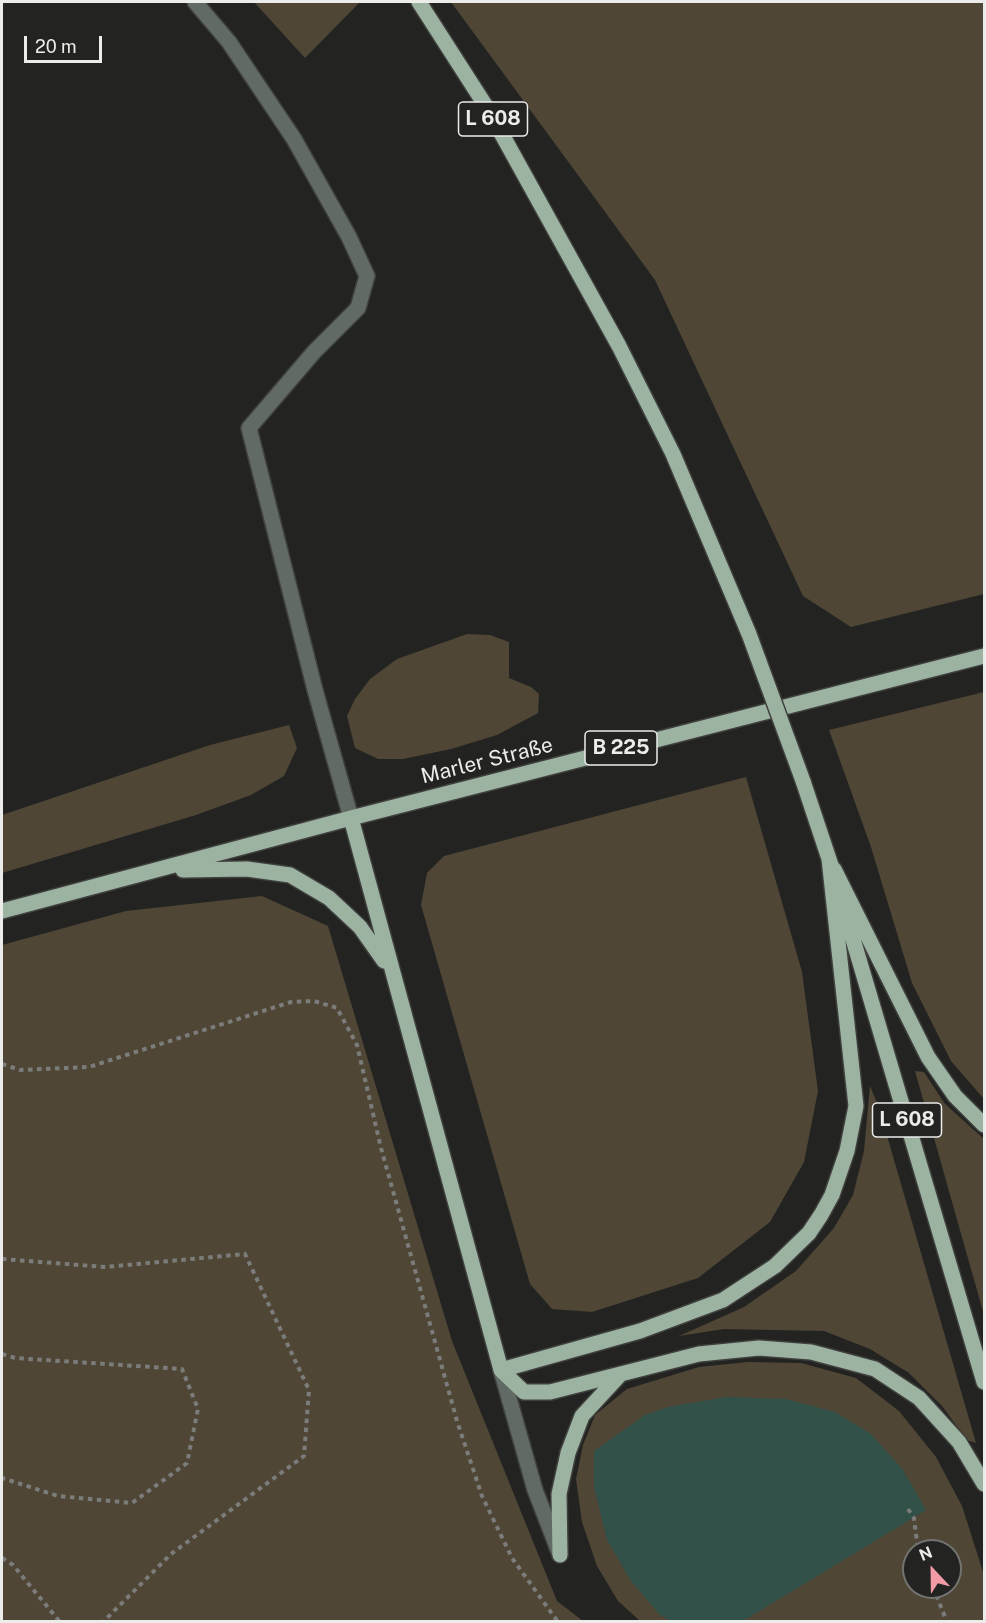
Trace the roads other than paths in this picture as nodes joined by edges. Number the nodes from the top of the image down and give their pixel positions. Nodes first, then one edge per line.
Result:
1 (195, 2) edge
2 (419, 2) edge
3 (984, 656) edge
4 (351, 818) junction
5 (829, 859) junction
6 (161, 870) junction
7 (2, 911) edge
8 (391, 971) junction
9 (984, 1125) edge
10 (501, 1370) junction
11 (619, 1376) junction
12 (984, 1382) edge
13 (984, 1484) edge
14 (560, 1555) joint

1 - 4 lane
2 - 5 main road, L 608, bridge
3 - 4 main road, Marler Straße / B 225
4 - 6 main road, Marler Straße / B 225
4 - 8 main road
5 - 9 main road
5 - 10 main road
5 - 12 main road, L 608
6 - 7 main road, Marler Straße / B 225
6 - 8 main road
8 - 10 main road
10 - 11 main road
10 - 14 lane
11 - 13 main road
11 - 14 main road

